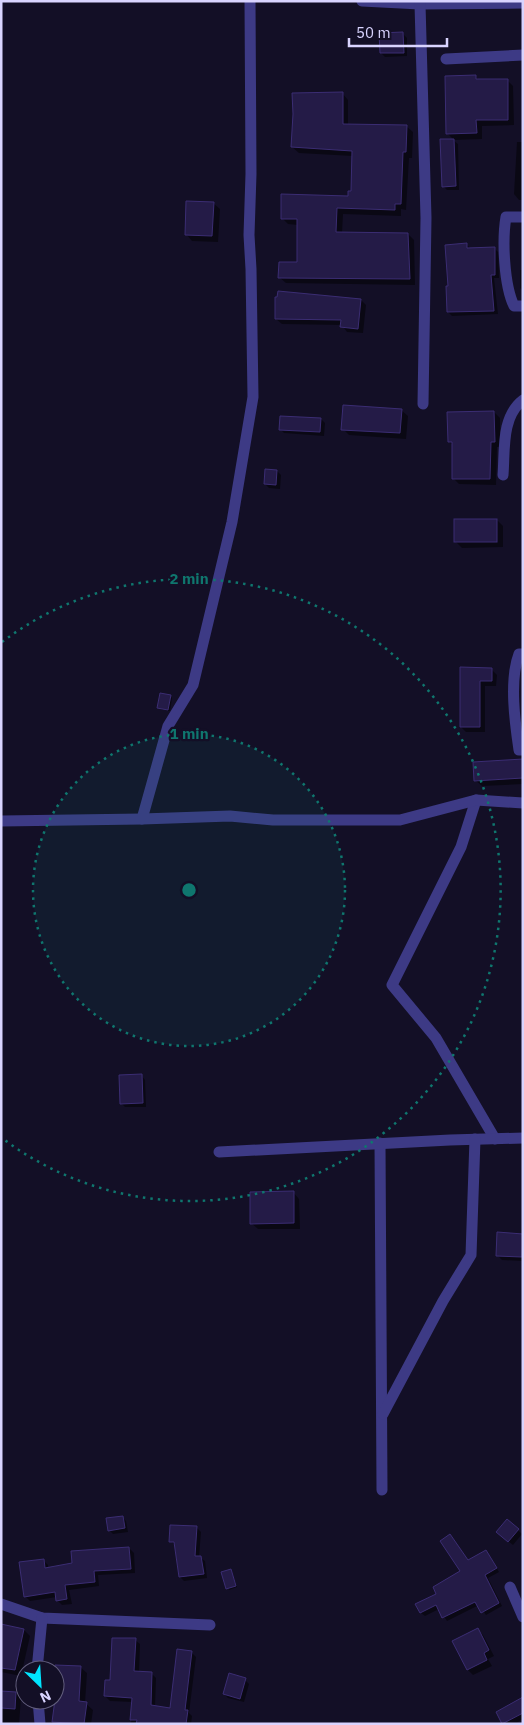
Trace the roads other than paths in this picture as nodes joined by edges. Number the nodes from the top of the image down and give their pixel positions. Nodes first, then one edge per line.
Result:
1 (250, 1) edge
2 (362, 1) edge
3 (523, 3) edge
4 (420, 4) junction
5 (523, 55) edge
6 (446, 59) dead end
7 (523, 217) edge
8 (523, 306) edge
9 (523, 400) edge
10 (423, 404) dead end
11 (503, 475) dead end
12 (523, 654) edge
13 (523, 750) edge
14 (476, 800) junction
15 (523, 803) edge
16 (142, 819) junction
17 (1, 821) edge
18 (523, 1138) edge
19 (475, 1139) junction
20 (494, 1139) junction
21 (380, 1143) junction
22 (219, 1152) dead end
23 (382, 1415) junction
24 (382, 1490) dead end
25 (510, 1588) dead end
26 (1, 1604) edge
27 (523, 1617) edge
28 (42, 1618) junction
29 (210, 1625) dead end
30 (38, 1660) edge
31 (39, 1710) edge
32 (40, 1724) edge

1 - 16 street
2 - 4 street
3 - 4 street
4 - 10 street
5 - 6 street
7 - 8 street
9 - 11 street
12 - 13 street
14 - 15 street
14 - 16 street
14 - 20 street
16 - 17 street
18 - 20 street
19 - 20 street
19 - 21 street
19 - 23 street
21 - 22 street
21 - 23 street
23 - 24 street
25 - 27 street
26 - 28 street
28 - 29 street
28 - 30 street
31 - 32 street

